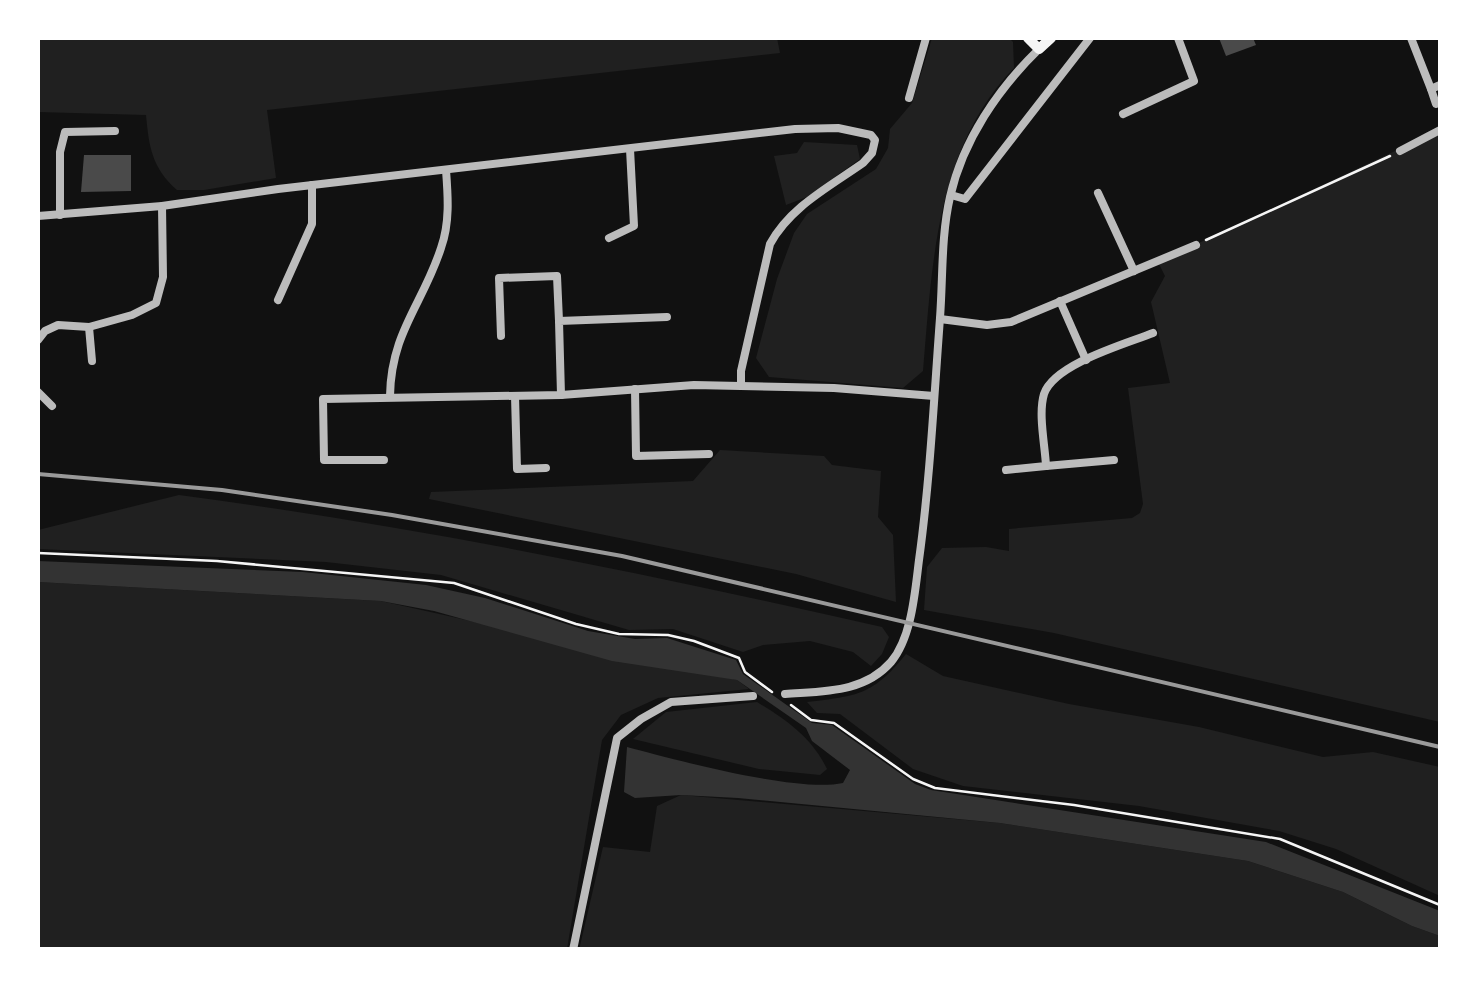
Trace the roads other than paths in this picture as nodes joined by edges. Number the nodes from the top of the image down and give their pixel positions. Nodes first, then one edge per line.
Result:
1 (926, 38) edge
2 (1028, 38) edge
3 (1051, 38) edge
4 (1090, 38) edge
5 (1178, 38) edge
6 (1411, 38) edge
7 (1039, 49) junction
8 (1436, 87) edge
9 (908, 98) dead end
10 (1436, 104) dead end
11 (1123, 114) dead end
12 (1440, 130) edge
13 (115, 131) dead end
14 (630, 149) junction
15 (1400, 151) road end
16 (446, 170) junction
17 (312, 185) junction
18 (1098, 193) dead end
19 (951, 195) junction
20 (162, 206) junction
21 (60, 215) junction
22 (38, 216) edge
23 (610, 238) dead end
24 (1196, 245) road end
25 (1134, 270) junction
26 (278, 300) dead end
27 (1060, 301) junction
28 (667, 317) dead end
29 (940, 318) junction
30 (559, 321) junction
31 (90, 326) junction
32 (1153, 333) dead end
33 (500, 336) dead end
34 (38, 340) edge
35 (1086, 360) junction
36 (92, 361) dead end
37 (741, 385) junction
38 (635, 389) junction
39 (38, 392) edge
40 (561, 394) junction
41 (390, 396) junction
42 (515, 396) junction
43 (934, 396) junction
44 (52, 406) dead end
45 (709, 454) dead end
46 (384, 460) dead end
47 (1114, 460) dead end
48 (1046, 466) junction
49 (546, 468) dead end
50 (1006, 470) dead end
51 (786, 694) dead end
52 (753, 696) dead end
53 (573, 950) edge

1 - 9 street
2 - 7 main road
3 - 7 main road
4 - 19 street
5 - 11 street
6 - 8 street
7 - 19 street
8 - 10 street
12 - 15 street
13 - 21 street
14 - 16 street
14 - 23 street
14 - 37 street
16 - 17 street
16 - 41 street
17 - 20 street
17 - 26 street
18 - 25 street
19 - 29 street
20 - 21 street
20 - 31 street
21 - 22 street
24 - 25 street
25 - 27 street
27 - 29 street
27 - 35 street
28 - 30 street
29 - 43 street
30 - 33 street
30 - 40 street
31 - 34 street
31 - 36 street
32 - 35 street
35 - 48 street
37 - 38 street
37 - 43 street
38 - 40 street
38 - 45 street
39 - 44 street
40 - 42 street
41 - 42 street
41 - 46 street
42 - 49 street
43 - 51 street
47 - 48 street
48 - 50 street
52 - 53 street

